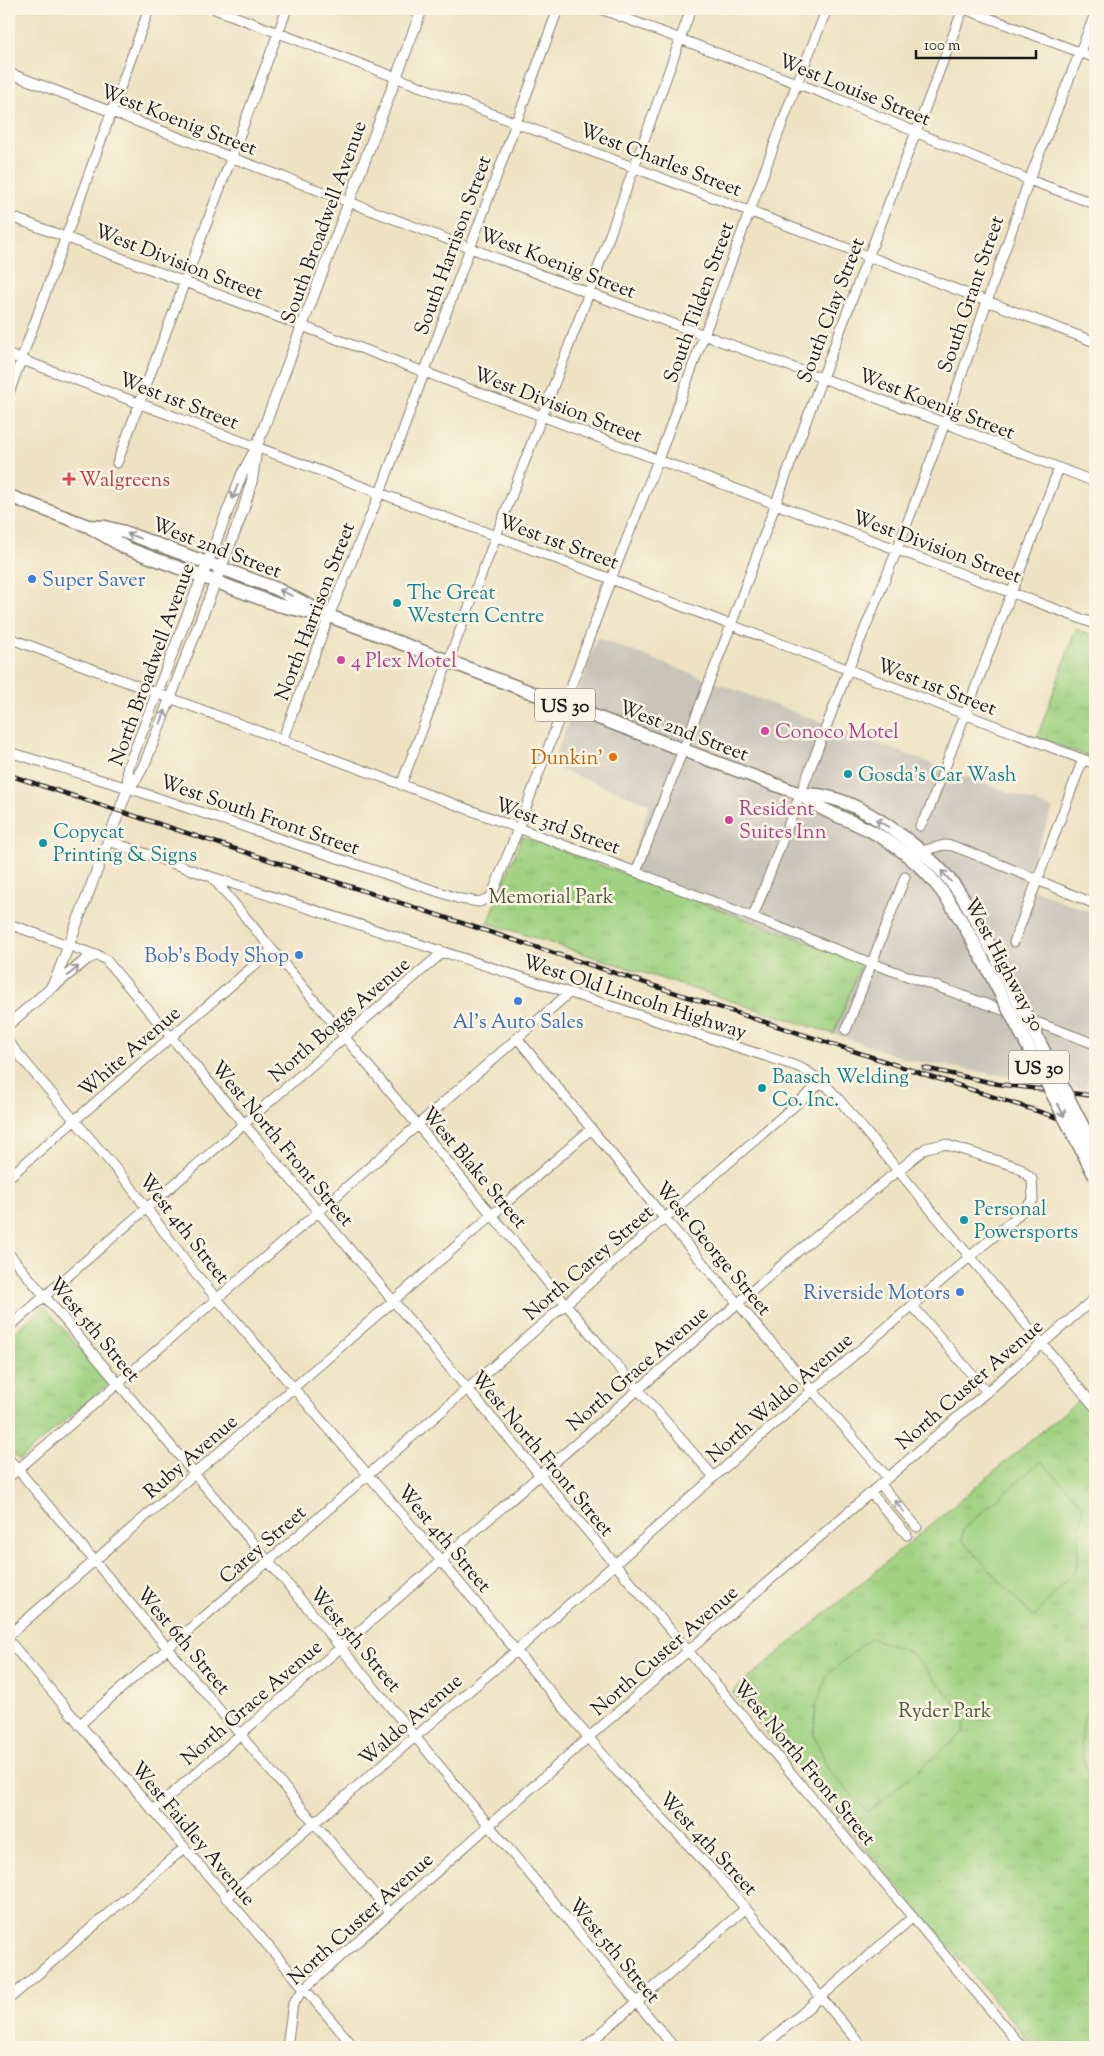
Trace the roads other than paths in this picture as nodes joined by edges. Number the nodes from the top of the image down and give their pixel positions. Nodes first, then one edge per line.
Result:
1 (149, 9) edge
2 (215, 9) edge
3 (287, 9) edge
4 (422, 9) edge
5 (558, 9) edge
6 (601, 9) edge
7 (692, 9) edge
8 (828, 9) edge
9 (964, 9) edge
10 (1095, 14) edge
11 (278, 33) junction
12 (680, 39) junction
13 (1080, 53) junction
14 (1095, 58) edge
15 (9, 73) edge
16 (396, 78) junction
17 (797, 84) junction
18 (110, 111) junction
19 (514, 123) junction
20 (917, 133) junction
21 (232, 158) junction
22 (635, 168) junction
23 (1029, 180) junction
24 (348, 202) junction
25 (1095, 204) edge
26 (750, 211) junction
27 (9, 216) edge
28 (66, 237) junction
29 (469, 247) junction
30 (869, 257) junction
31 (185, 282) junction
32 (589, 293) junction
33 (986, 301) junction
34 (303, 327) junction
35 (703, 335) junction
36 (1095, 342) edge
37 (9, 355) edge
38 (21, 360) junction
39 (425, 372) junction
40 (822, 378) junction
41 (9, 393) edge
42 (140, 404) junction
43 (542, 416) junction
44 (945, 423) junction
45 (256, 448) junction
46 (658, 460) junction
47 (116, 463) dead end
48 (1059, 468) junction
49 (1095, 482) edge
50 (380, 493) junction
51 (9, 496) edge
52 (775, 504) junction
53 (88, 526) junction
54 (496, 536) junction
55 (897, 550) junction
56 (206, 563) junction
57 (220, 568) junction
58 (201, 577) junction
59 (611, 579) junction
60 (215, 582) junction
61 (1011, 592) junction
62 (328, 616) junction
63 (1095, 624) edge
64 (731, 625) junction
65 (9, 638) edge
66 (447, 661) junction
67 (848, 670) junction
68 (157, 694) junction
69 (170, 699) junction
70 (564, 705) junction
71 (966, 715) junction
72 (282, 741) junction
73 (683, 749) junction
74 (9, 752) edge
75 (1083, 759) junction
76 (1095, 764) edge
77 (401, 785) junction
78 (128, 788) junction
79 (800, 794) junction
80 (920, 826) dead end
81 (518, 829) junction
82 (108, 842) junction
83 (916, 855) junction
84 (636, 872) junction
85 (212, 877) junction
86 (905, 877) dead end
87 (1037, 880) junction
88 (495, 889) joint
89 (1095, 904) edge
90 (753, 917) junction
91 (9, 924) edge
92 (1014, 942) dead end
93 (68, 946) junction
94 (272, 950) junction
95 (443, 952) junction
96 (97, 955) junction
97 (872, 963) junction
98 (50, 989) junction
99 (569, 993) junction
100 (9, 1024) edge
101 (846, 1030) dead end
102 (172, 1037) junction
103 (344, 1037) junction
104 (518, 1038) junction
105 (9, 1043) edge
106 (1095, 1044) edge
107 (822, 1082) junction
108 (75, 1120) junction
109 (245, 1124) junction
110 (417, 1125) junction
111 (591, 1128) junction
112 (1095, 1150) edge
113 (897, 1170) junction
114 (1095, 1176) edge
115 (9, 1177) edge
116 (146, 1207) junction
117 (318, 1212) junction
118 (492, 1216) junction
119 (665, 1219) junction
120 (9, 1254) edge
121 (968, 1257) junction
122 (44, 1296) junction
123 (217, 1298) junction
124 (1095, 1298) edge
125 (394, 1302) junction
126 (738, 1303) junction
127 (566, 1304) junction
128 (912, 1305) junction
129 (9, 1327) edge
130 (1043, 1344) junction
131 (118, 1383) junction
132 (295, 1388) junction
133 (467, 1389) junction
134 (639, 1390) junction
135 (813, 1390) junction
136 (987, 1392) junction
137 (1095, 1407) edge
138 (9, 1459) edge
139 (18, 1469) junction
140 (195, 1474) junction
141 (369, 1474) junction
142 (539, 1475) junction
143 (9, 1476) edge
144 (714, 1477) junction
145 (888, 1478) junction
146 (880, 1484) junction
147 (871, 1493) junction
148 (917, 1527) dead end
149 (907, 1535) dead end
150 (440, 1560) junction
151 (95, 1561) junction
152 (268, 1561) junction
153 (615, 1564) junction
154 (9, 1635) edge
155 (9, 1641) edge
156 (340, 1647) junction
157 (168, 1648) junction
158 (516, 1652) junction
159 (689, 1652) junction
160 (79, 1724) junction
161 (240, 1735) junction
162 (416, 1738) junction
163 (589, 1738) junction
164 (152, 1810) junction
165 (315, 1824) junction
166 (489, 1826) junction
167 (184, 1848) junction
168 (226, 1898) junction
169 (746, 1908) junction
170 (390, 1913) junction
171 (913, 1917) junction
172 (304, 1989) junction
173 (820, 1997) junction
174 (9, 1999) edge
175 (637, 2002) junction
176 (287, 2047) edge
177 (354, 2047) edge
178 (585, 2047) edge
179 (674, 2047) edge
180 (763, 2047) edge
181 (864, 2047) edge
182 (1022, 2047) edge

1 - 18 street
2 - 11 street, West Charles Street
3 - 11 street
4 - 16 main road, South Broadwell Avenue
5 - 19 street, South Harrison Street
6 - 12 street, West Louise Street
7 - 12 street
8 - 17 street, South Tilden Street
9 - 13 street
9 - 20 street, South Clay Street
10 - 13 street, South Grant Street
11 - 16 street, West Charles Street
11 - 21 street
12 - 17 street, West Louise Street
12 - 22 street
13 - 14 street
13 - 23 street, South Grant Street
15 - 18 street, West Koenig Street
16 - 19 street, West Charles Street
16 - 24 main road, South Broadwell Avenue
17 - 20 street, West Louise Street
17 - 26 street, South Tilden Street
18 - 21 street, West Koenig Street
18 - 28 street
19 - 22 street, West Charles Street
19 - 29 street, South Harrison Street
20 - 23 street, West Louise Street
20 - 30 street, South Clay Street
21 - 24 street, West Koenig Street
21 - 31 street
22 - 26 street, West Charles Street
22 - 32 street
23 - 25 street, West Louise Street
23 - 33 street, South Grant Street
24 - 29 street, West Koenig Street
24 - 34 main road, South Broadwell Avenue
26 - 30 street, West Charles Street
26 - 35 street, South Tilden Street
27 - 28 street, West Division Street
28 - 31 street, West Division Street
28 - 38 street
29 - 32 street, West Koenig Street
29 - 39 street, South Harrison Street
30 - 33 street, West Charles Street
30 - 40 street, South Clay Street
31 - 34 street, West Division Street
31 - 42 street
32 - 35 street, West Koenig Street
32 - 43 street
33 - 36 street, West Charles Street
33 - 44 street, South Grant Street
34 - 39 street, West Division Street
34 - 45 main road, South Broadwell Avenue
35 - 40 street, West Koenig Street
35 - 46 street, South Tilden Street
37 - 38 street, West 1st Street
38 - 41 street
38 - 42 street, West 1st Street
39 - 43 street, West Division Street
39 - 50 street, South Harrison Street
40 - 44 street, West Koenig Street
40 - 52 street, South Clay Street
42 - 45 street, West 1st Street
42 - 47 street
43 - 46 street, West Division Street
43 - 54 street
44 - 48 street, West Koenig Street
44 - 55 street, South Grant Street
45 - 50 street, West 1st Street
45 -> 56 main road, North Broadwell Avenue
45 - 57 main road, North Broadwell Avenue
46 - 52 street, West Division Street
46 - 59 street, South Tilden Street
48 - 49 street, West Koenig Street
48 - 61 street
50 - 54 street, West 1st Street
50 - 62 street, North Harrison Street
51 - 53 highway, West 2nd Street / US 30
52 - 55 street, West Division Street
52 - 64 street, South Clay Street
56 -> 53 highway, West 2nd Street / US 30
53 - 58 highway, West 2nd Street / US 30
54 - 59 street, West 1st Street
54 - 66 street
55 - 61 street, West Division Street
55 - 67 street, South Grant Street
56 - 57 highway, West 2nd Street / US 30
56 - 58 main road, North Broadwell Avenue
57 - 60 main road, North Broadwell Avenue
62 -> 57 highway, West 2nd Street / US 30
58 - 60 highway, West 2nd Street / US 30
58 - 68 main road, North Broadwell Avenue
59 - 64 street, West 1st Street
59 - 70 street, South Tilden Street
60 - 62 highway, West 2nd Street / US 30
60 - 69 main road, North Broadwell Avenue
61 - 63 street, West Division Street
61 - 71 street
62 - 66 highway, West 2nd Street / US 30
62 - 72 street, North Harrison Street
64 - 67 street, West 1st Street
64 - 73 street, South Clay Street
65 - 68 street, West 3rd Street
66 - 70 highway, West 2nd Street / US 30
66 - 77 street
67 - 71 street, West 1st Street
67 - 79 street, South Grant Street
68 - 69 street, West 3rd Street
68 - 78 main road, North Broadwell Avenue
69 - 72 street, West 3rd Street
78 -> 69 main road, North Broadwell Avenue
70 - 73 highway, West 2nd Street / US 30
70 - 81 street, South Tilden Street
71 - 75 street, West 1st Street
71 - 80 street
72 - 77 street, West 3rd Street
73 - 79 highway, West 2nd Street / US 30
73 - 84 street, South Clay Street
74 - 78 street, West South Front Street
75 - 76 street, West 1st Street
75 - 87 street
77 - 81 street, West 3rd Street
78 - 82 main road, North Broadwell Avenue
78 - 88 street, West South Front Street
79 - 83 highway, West 2nd Street / US 30
79 - 90 street, South Grant Street
81 - 84 street, West 3rd Street
81 - 88 street, South Tilden Street
82 - 85 street, West Old Lincoln Highway
82 - 93 main road, North Broadwell Avenue
83 - 87 street
112 -> 83 highway, West Highway 30 / US 30, bridge
83 -> 114 highway, West Highway 30 / US 30, bridge
84 - 90 street, West 3rd Street
85 - 94 street, West Blake Street
85 - 95 street, West Old Lincoln Highway
86 - 97 street
87 - 89 street
87 - 92 street
90 - 97 street, West 3rd Street
91 - 93 street, West North Front Street
93 - 96 street, West North Front Street
93 - 98 main road, North Broadwell Avenue
94 - 102 street, White Avenue
94 - 103 street, West Blake Street
95 - 99 street, West Old Lincoln Highway
95 - 103 street, North Boggs Avenue
98 -> 96 main road
96 - 102 street, West North Front Street
97 - 101 street
97 - 106 street, West 3rd Street
98 - 100 main road, North Broadwell Avenue
99 - 104 street
99 - 107 street, West Old Lincoln Highway
102 - 108 street, White Avenue
102 - 109 street, West North Front Street
103 - 109 street, North Boggs Avenue
103 - 110 street, West Blake Street
104 - 110 street
104 - 111 street, West George Street
105 - 108 street, West 4th Street
107 - 113 street, West Old Lincoln Highway
107 - 119 street, North Carey Street
108 - 115 street, White Avenue
108 - 116 street, West 4th Street
109 - 116 street, North Boggs Avenue
109 - 117 street, West North Front Street
110 - 117 street
110 - 118 street, West Blake Street
111 - 118 street, Ruby Avenue
111 - 119 street, West George Street
113 - 121 street, West Old Lincoln Highway
113 - 121 street, North Grace Avenue
113 - 126 street, North Grace Avenue
116 - 122 street, North Boggs Avenue
116 - 123 street, West 4th Street
117 - 123 street
117 - 125 street, West North Front Street
118 - 125 street, Ruby Avenue
118 - 127 street, West Blake Street
119 - 126 street, West George Street
119 - 127 street, North Carey Street
120 - 122 street, West 5th Street
121 - 128 street, North Waldo Avenue
121 - 130 street, West Old Lincoln Highway
122 - 129 street, North Boggs Avenue
122 - 131 street, West 5th Street
123 - 131 street
123 - 132 street, West 4th Street
124 - 130 street, North Custer Avenue
125 - 132 street, Ruby Avenue
125 - 133 street, West North Front Street
126 - 134 street, North Grace Avenue
126 - 135 street, West George Street
127 - 133 street, North Carey Street
127 - 134 street, West Blake Street
128 - 135 street, North Waldo Avenue
128 - 136 street
130 - 136 street, North Custer Avenue
130 - 137 street, West Old Lincoln Highway
131 - 139 street
131 - 140 street, West 5th Street
132 - 140 street, Ruby Avenue
132 - 141 street, West 4th Street
133 - 141 street, Carey Street
133 - 142 street, West North Front Street
134 - 142 street, North Grace Avenue
134 - 144 street, West Blake Street
135 - 144 street, North Waldo Avenue
135 - 145 street, West George Street
136 - 145 street, North Custer Avenue
138 - 139 street, West 6th Street
139 - 143 street
139 - 151 street, West 6th Street
140 - 151 street, Ruby Avenue
140 - 152 street, West 5th Street
141 - 150 street, West 4th Street
141 - 152 street, Carey Street
142 - 150 street, North Grace Avenue
142 - 153 street, West North Front Street
144 - 153 street, North Waldo Avenue
145 - 146 street, North Custer Avenue
146 - 147 street, North Custer Avenue
148 -> 146 street
147 - 149 street
147 - 159 street, North Custer Avenue
150 - 156 street, North Grace Avenue
150 - 158 street, West 4th Street
151 - 154 street, Ruby Avenue
151 - 157 street, West 6th Street
152 - 156 street, West 5th Street
152 - 157 street, Carey Street
153 - 158 street, Waldo Avenue
153 - 159 street, West North Front Street
155 - 160 street, West Faidley Avenue
156 - 161 street, North Grace Avenue
156 - 162 street, West 5th Street
157 - 160 street, Carey Street
157 - 161 street, West 6th Street
158 - 162 street, Waldo Avenue
158 - 163 street, West 4th Street
159 - 163 street, North Custer Avenue
159 - 171 street, West North Front Street
160 - 164 street, West Faidley Avenue
161 - 164 street, North Grace Avenue
161 - 165 street, West 6th Street
162 - 165 street, Waldo Avenue
162 - 166 street, West 5th Street
163 - 166 street, North Custer Avenue
163 - 169 street, West 4th Street
164 - 167 street, West Faidley Avenue
165 - 168 street, Waldo Avenue
165 - 170 street, West 6th Street
166 - 170 street, North Custer Avenue
166 - 175 street, West 5th Street
167 - 168 street, West Faidley Avenue
167 - 174 street
168 - 172 street, West Faidley Avenue
169 - 173 street, West 4th Street
169 - 175 street
170 - 172 street, North Custer Avenue
171 - 173 street
171 - 182 street, West North Front Street
172 - 176 street, North Custer Avenue
172 - 177 street, West Faidley Avenue
173 - 180 street
173 - 181 street, West 4th Street
175 - 178 street
175 - 179 street, West 5th Street

